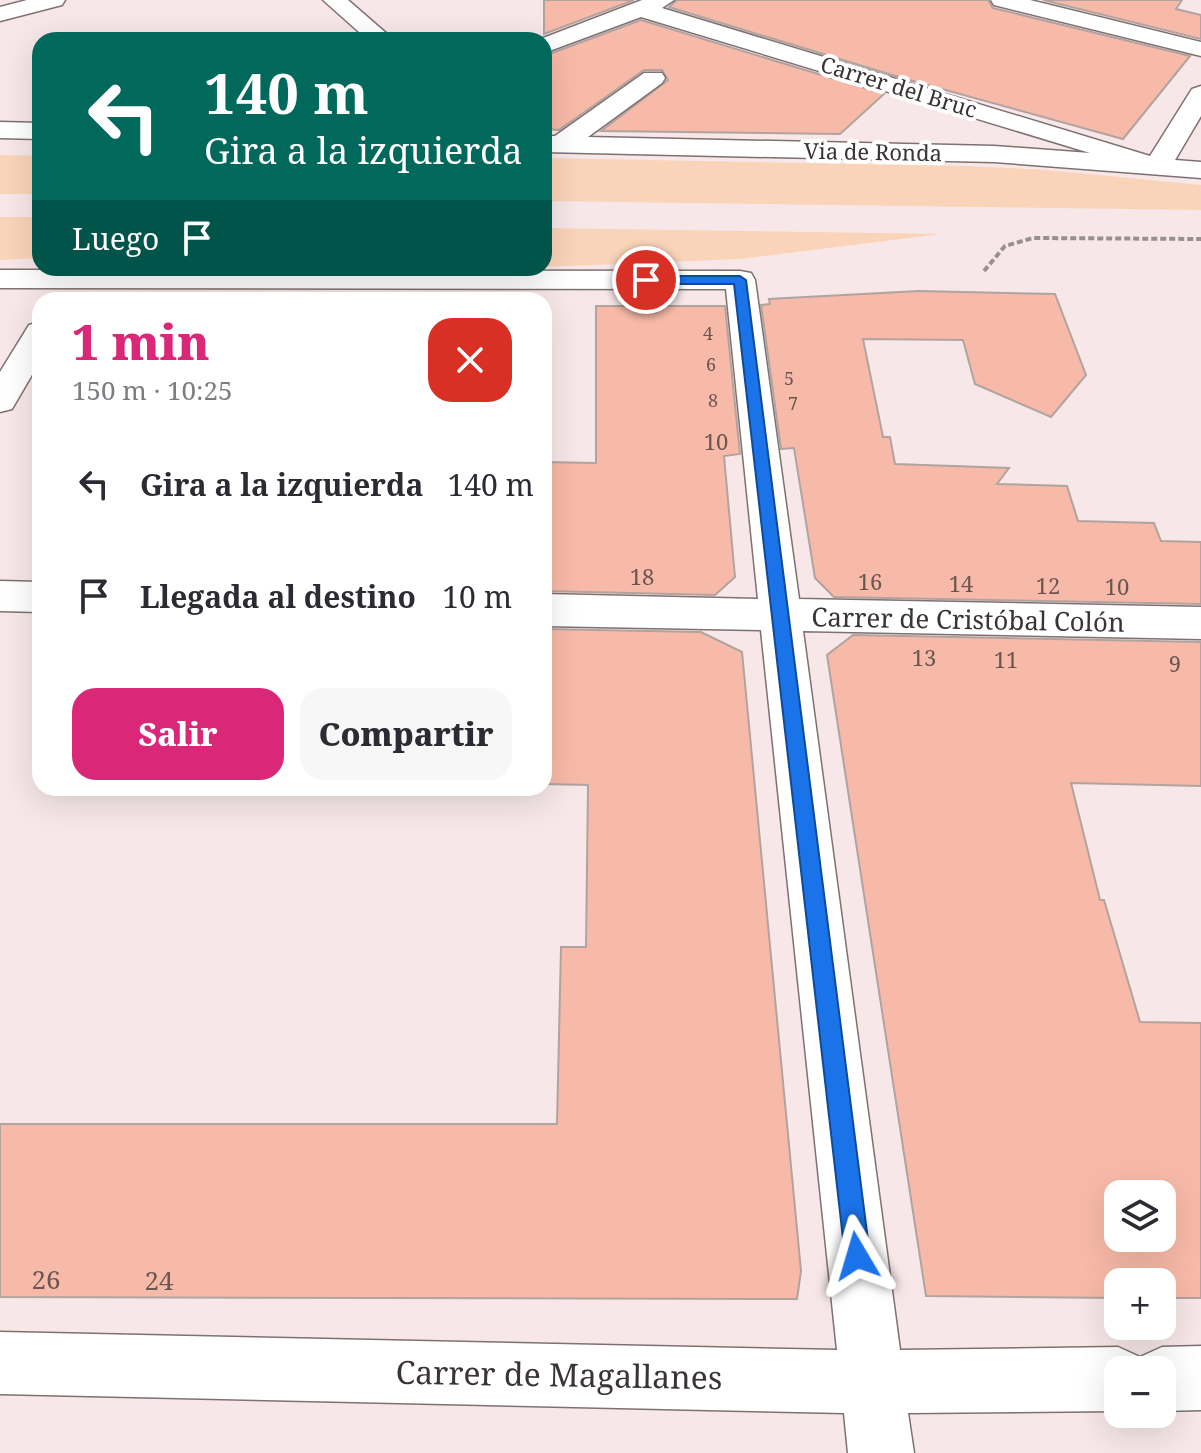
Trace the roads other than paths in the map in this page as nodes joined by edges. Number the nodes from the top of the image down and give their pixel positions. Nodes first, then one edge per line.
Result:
1 (54, 0) edge
2 (334, 0) edge
3 (1002, 0) edge
4 (651, 5) edge
5 (0, 14) edge
6 (372, 32) edge
7 (552, 43) edge
8 (1201, 49) edge
9 (653, 78) dead end
10 (1201, 94) edge
11 (0, 130) edge
12 (32, 131) edge
13 (552, 144) edge
14 (1157, 167) junction
15 (1201, 170) edge
16 (0, 279) edge
17 (69, 282) edge
18 (32, 346) edge
19 (0, 401) edge
20 (0, 596) edge
21 (32, 597) edge
22 (552, 610) edge
23 (780, 616) junction
24 (1201, 623) edge
25 (0, 1363) edge
26 (1201, 1378) edge
27 (1104, 1379) edge
28 (1176, 1379) edge
29 (873, 1382) junction
30 (881, 1453) edge

1 - 5 street
2 - 6 street
3 - 8 street
4 - 7 street
4 - 14 street, Carrer del Bruc
9 - 13 street
10 - 14 street
11 - 12 street
13 - 14 street, Via de Ronda
14 - 15 street, Via de Ronda
16 - 17 street
17 - 23 street
18 - 19 street
20 - 21 street
22 - 23 street, Carrer de Cristóbal Colón
23 - 24 street, Carrer de Cristóbal Colón
23 - 29 street
25 - 29 street, Carrer de Magallanes
26 - 28 street
27 - 29 street, Carrer de Magallanes
29 - 30 street

